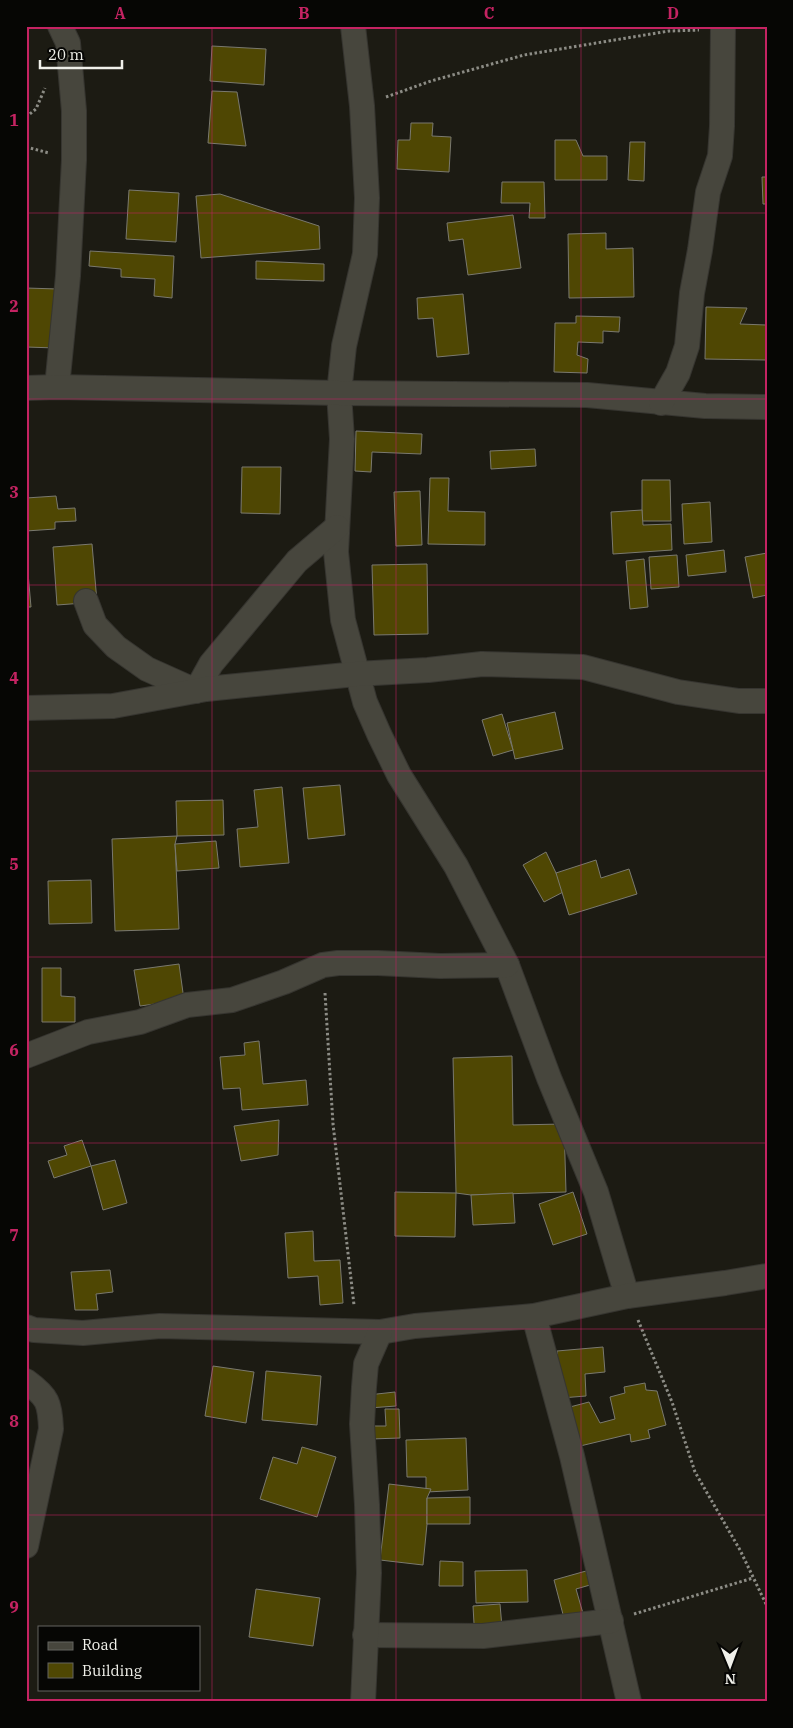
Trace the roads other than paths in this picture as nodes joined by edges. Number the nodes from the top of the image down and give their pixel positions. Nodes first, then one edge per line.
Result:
1 (60, 26) edge
2 (354, 26) edge
3 (724, 27) edge
4 (57, 387) junction
5 (26, 388) edge
6 (339, 393) junction
7 (661, 402) junction
8 (767, 407) edge
9 (337, 527) junction
10 (86, 601) dead end
11 (356, 674) junction
12 (196, 691) junction
13 (767, 701) edge
14 (26, 708) edge
15 (506, 965) junction
16 (26, 1056) edge
17 (767, 1276) edge
18 (627, 1296) junction
19 (534, 1316) junction
20 (26, 1327) edge
21 (380, 1332) junction
22 (26, 1381) edge
23 (26, 1546) edge
24 (611, 1621) junction
25 (365, 1635) junction
26 (363, 1702) edge
27 (629, 1702) edge

1 - 4 street
2 - 6 street
3 - 7 street
4 - 5 street
4 - 6 street
6 - 7 street
6 - 9 street
7 - 8 street
9 - 11 street
9 - 12 street
10 - 12 street
11 - 12 street
11 - 13 street
11 - 15 street
12 - 14 street
15 - 16 street
15 - 18 street
17 - 18 street
18 - 19 street
19 - 21 street
19 - 24 street
20 - 21 street
21 - 25 street
22 - 23 street
24 - 25 street
24 - 27 street
25 - 26 street

